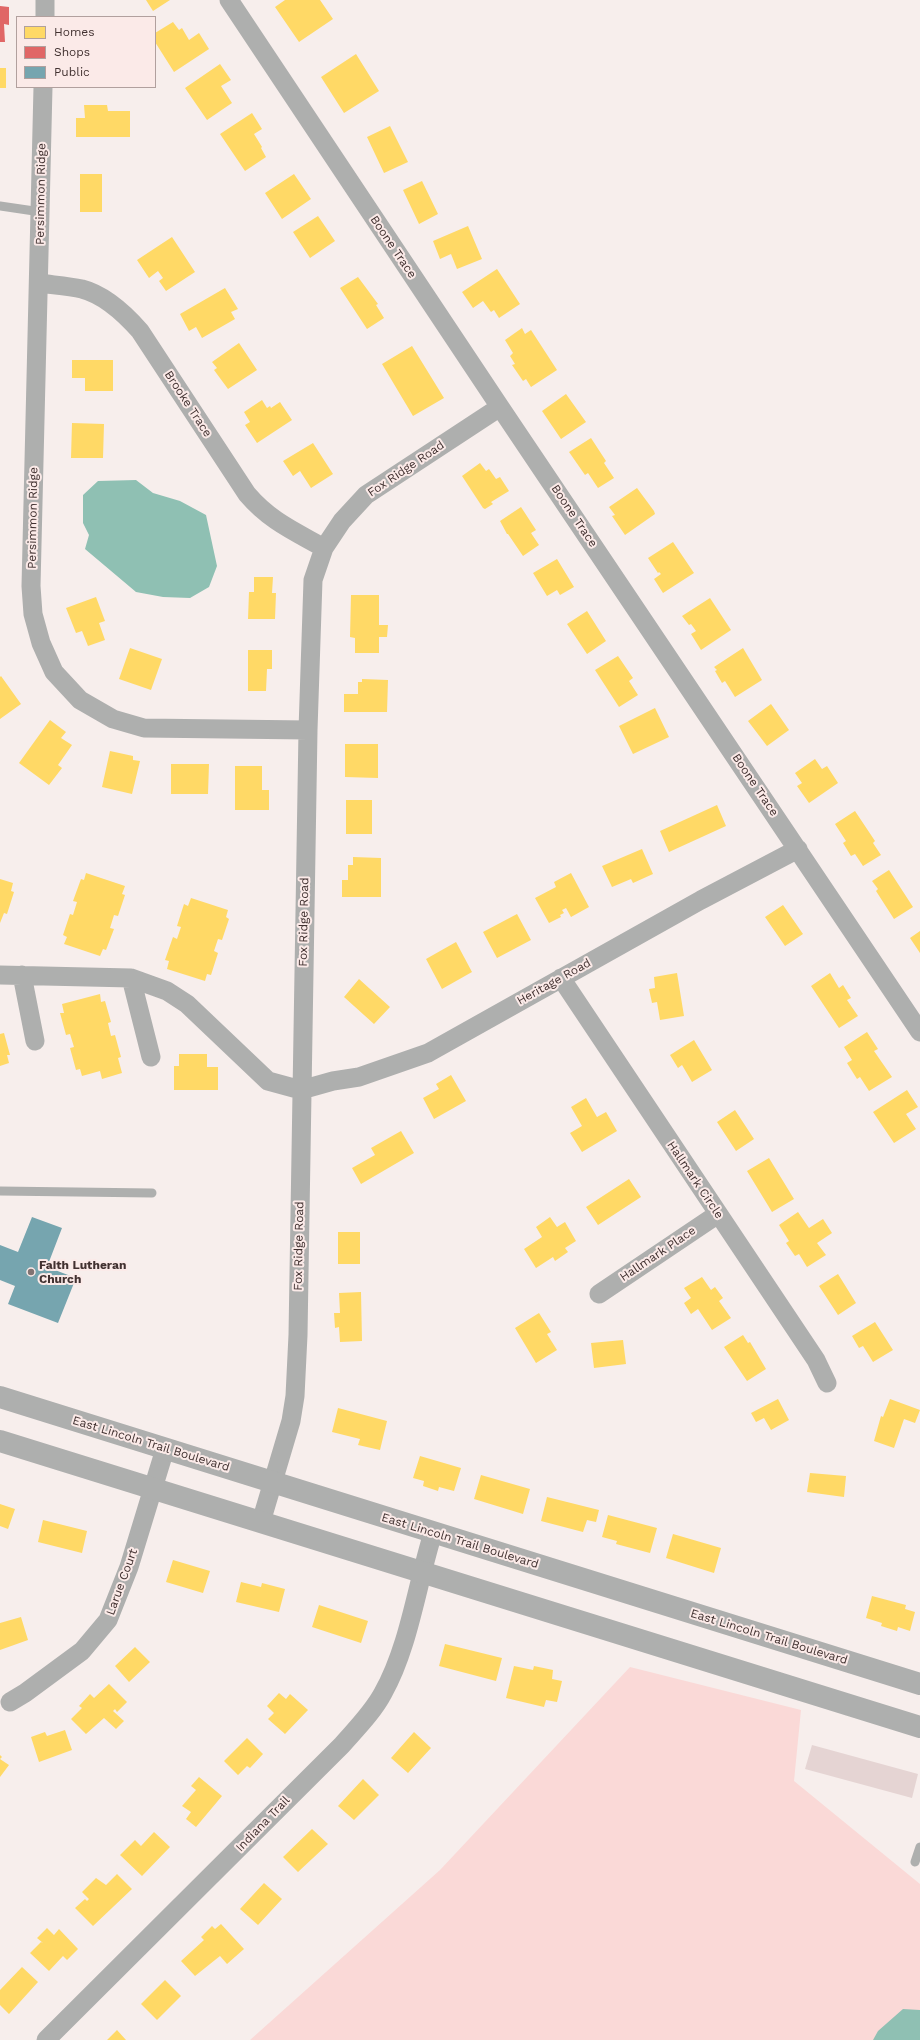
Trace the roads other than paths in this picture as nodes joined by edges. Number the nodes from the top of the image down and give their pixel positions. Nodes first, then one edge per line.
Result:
1 (45, 0) edge
2 (229, 0) edge
3 (45, 16) edge
4 (43, 88) edge
5 (0, 206) edge
6 (41, 212) junction
7 (39, 283) junction
8 (500, 407) junction
9 (324, 548) junction
10 (308, 730) junction
11 (798, 849) junction
12 (0, 975) edge
13 (22, 975) junction
14 (131, 978) junction
15 (561, 978) junction
16 (920, 1032) edge
17 (35, 1041) dead end
18 (151, 1057) dead end
19 (301, 1090) junction
20 (0, 1191) edge
21 (152, 1194) dead end
22 (718, 1214) junction
23 (599, 1294) dead end
24 (827, 1383) dead end
25 (0, 1397) edge
26 (0, 1441) edge
27 (165, 1449) junction
28 (274, 1482) junction
29 (152, 1489) junction
30 (261, 1522) junction
31 (433, 1533) junction
32 (421, 1571) junction
33 (920, 1684) edge
34 (10, 1702) dead end
35 (920, 1727) edge
36 (920, 1847) edge
37 (915, 1862) dead end
38 (46, 2040) edge

1 - 3 street
2 - 8 street, Boone Trace
4 - 6 street, Persimmon Ridge
5 - 6 lane
6 - 7 street, Persimmon Ridge
7 - 9 street, Brooke Trace
7 - 10 street, Persimmon Ridge
8 - 9 street, Fox Ridge Road
8 - 11 street, Boone Trace
9 - 10 street, Fox Ridge Road
10 - 19 street, Fox Ridge Road
11 - 15 street, Heritage Road
11 - 16 street, Boone Trace
12 - 13 street
13 - 14 street
13 - 17 street
14 - 18 street
14 - 19 street
15 - 19 street, Heritage Road
15 - 22 street, Hallmark Circle
19 - 28 street, Fox Ridge Road
20 - 21 lane
22 - 23 street, Hallmark Place
22 - 24 street, Hallmark Circle
25 - 27 street, East Lincoln Trail Boulevard
26 - 29 street
27 - 28 street, East Lincoln Trail Boulevard
27 - 29 street, Larue Court
28 - 30 street, Fox Ridge Road
28 - 31 street, East Lincoln Trail Boulevard
29 - 30 street
29 - 34 street, Larue Court
30 - 32 street
31 - 32 street, Indiana Trail
31 - 33 street, East Lincoln Trail Boulevard
32 - 35 street
32 - 38 street, Indiana Trail
36 - 37 lane

